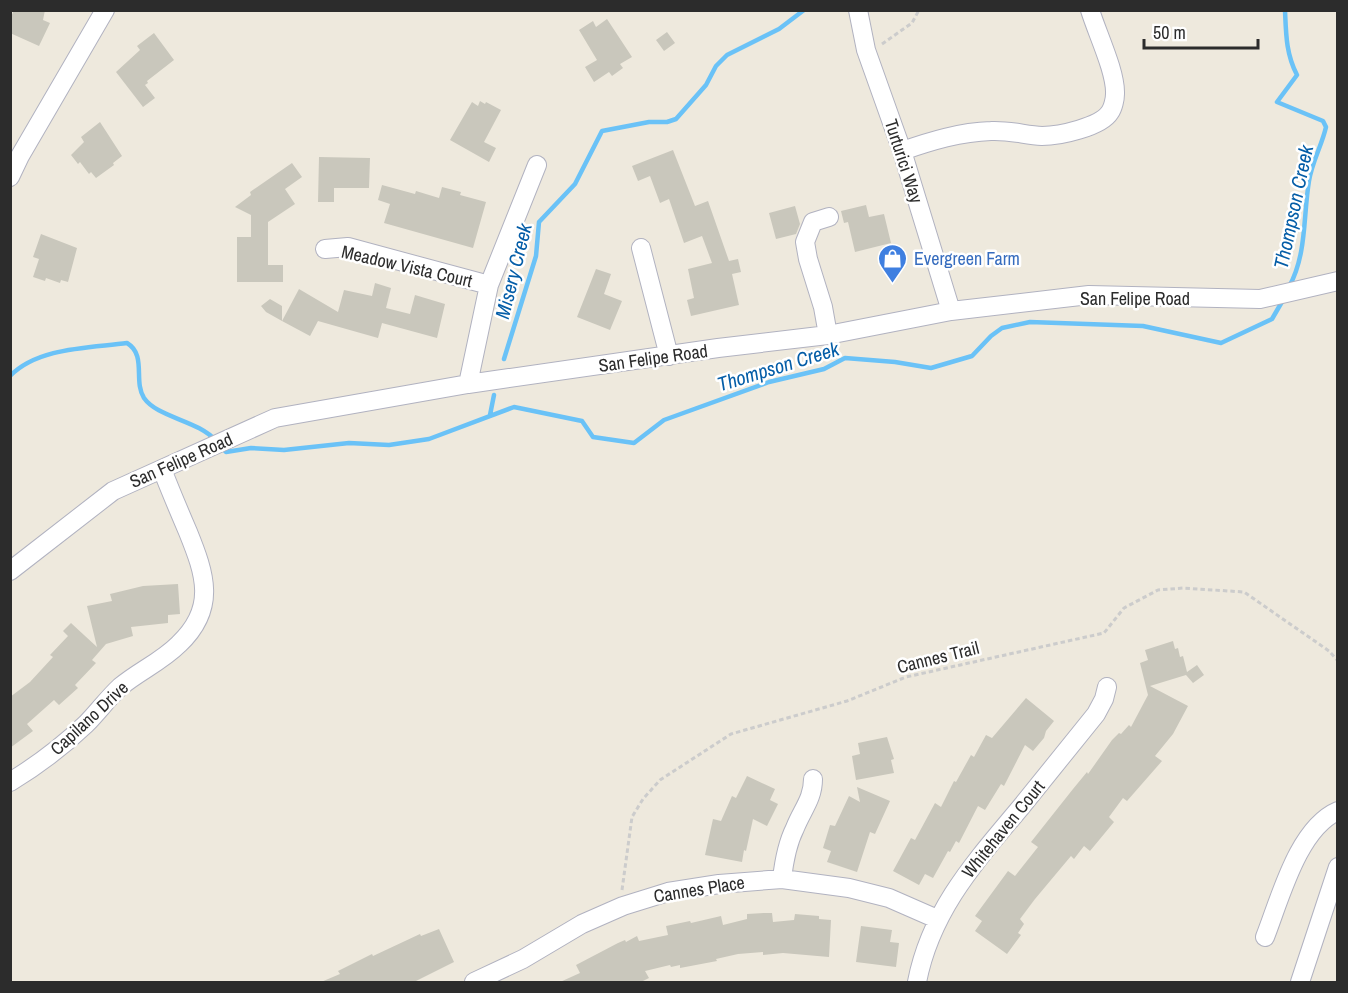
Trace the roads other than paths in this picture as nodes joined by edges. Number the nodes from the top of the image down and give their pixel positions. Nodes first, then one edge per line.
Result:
1 (105, 10) edge
2 (858, 10) edge
3 (1090, 10) edge
4 (902, 151) junction
5 (537, 165) dead end
6 (10, 177) edge
7 (829, 218) dead end
8 (641, 248) dead end
9 (325, 249) dead end
10 (1333, 283) edge
11 (489, 285) junction
12 (951, 311) junction
13 (828, 335) junction
14 (669, 356) junction
15 (468, 384) junction
16 (162, 469) junction
17 (10, 571) edge
18 (1107, 687) dead end
19 (813, 779) dead end
20 (10, 782) edge
21 (1338, 811) edge
22 (1338, 867) edge
23 (782, 879) junction
24 (938, 919) junction
25 (1265, 937) dead end
26 (474, 982) edge
27 (917, 982) edge
28 (1300, 982) edge

1 - 6 street
2 - 4 street, Turturici Way
3 - 4 street
4 - 12 street, Turturici Way
5 - 11 street
7 - 13 street
8 - 14 street
9 - 11 street, Meadow Vista Court
10 - 12 street, San Felipe Road
11 - 15 street
12 - 13 street, San Felipe Road
13 - 14 street, San Felipe Road
14 - 15 street, San Felipe Road
15 - 16 street, San Felipe Road
16 - 17 street, San Felipe Road
16 - 20 street, Capilano Drive
18 - 24 street, Whitehaven Court
19 - 23 street
21 - 25 street
22 - 28 street
23 - 24 street, Cannes Place
23 - 26 street, Cannes Place
24 - 27 street, Whitehaven Court

